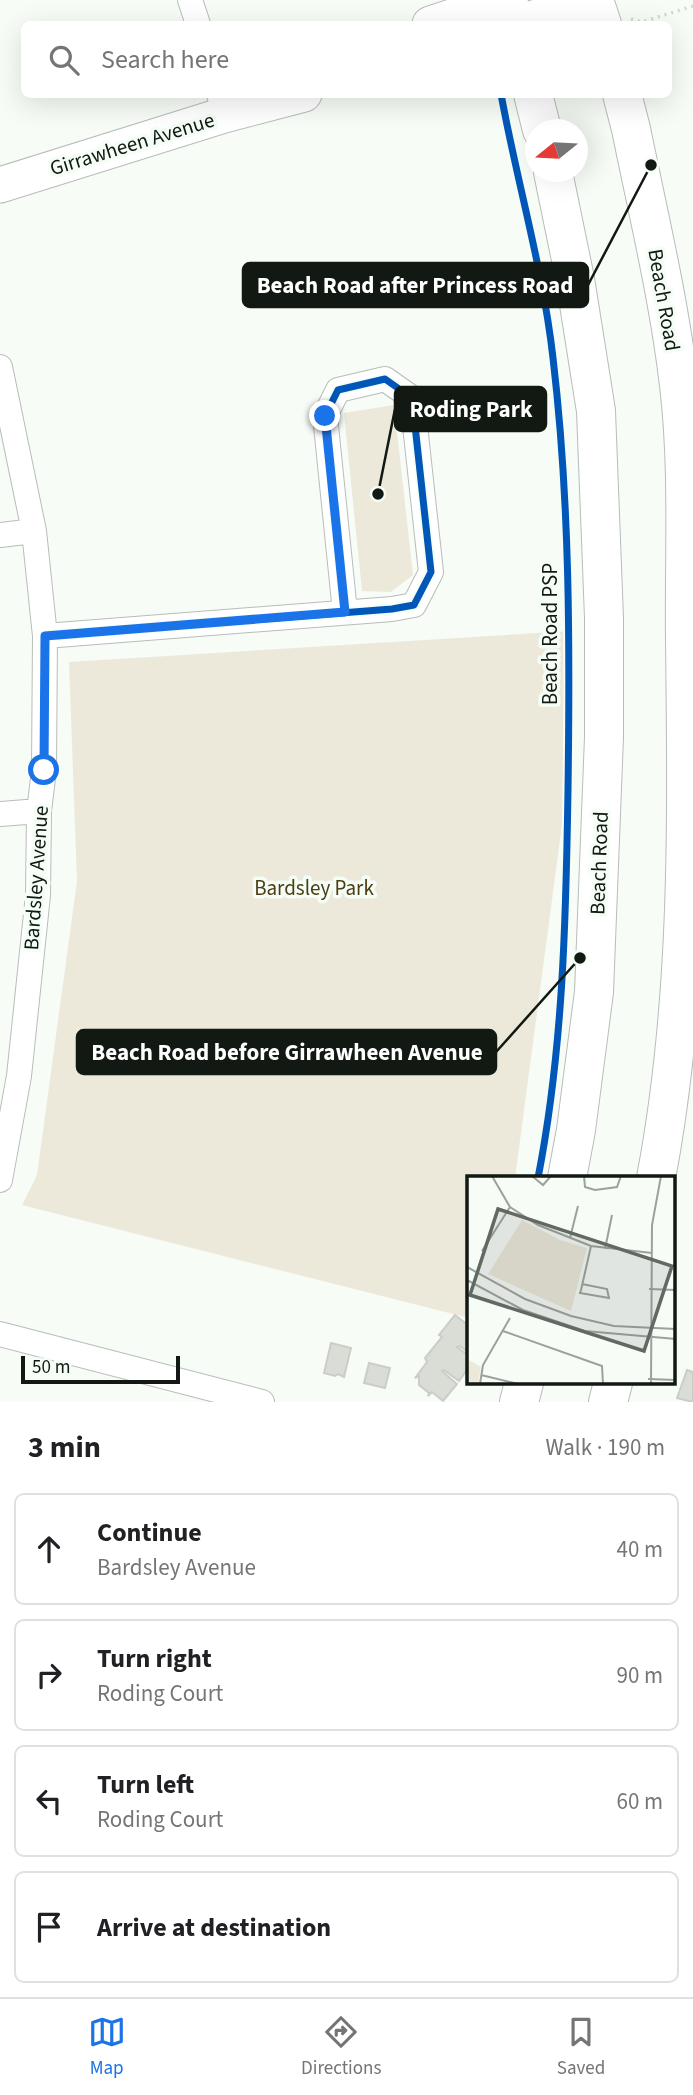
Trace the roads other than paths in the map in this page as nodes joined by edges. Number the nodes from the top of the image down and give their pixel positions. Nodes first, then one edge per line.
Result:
1 (190, 0) edge
2 (506, 0) edge
3 (588, 0) edge
4 (197, 21) edge
5 (440, 21) edge
6 (514, 21) edge
7 (524, 21) edge
8 (254, 98) edge
9 (534, 98) edge
10 (623, 98) edge
11 (217, 101) edge
12 (539, 119) edge
13 (0, 163) edge
14 (555, 182) edge
15 (0, 185) edge
16 (0, 368) edge
17 (34, 531) junction
18 (0, 535) edge
19 (345, 612) junction
20 (45, 636) junction
21 (39, 811) junction
22 (0, 814) edge
23 (567, 1176) edge
24 (656, 1176) edge
25 (0, 1180) edge
26 (0, 1334) edge
27 (524, 1384) edge
28 (613, 1384) edge
29 (262, 1402) edge
30 (519, 1402) edge
31 (608, 1402) edge

1 - 4 street
2 - 5 main road
2 - 6 main road
3 - 7 main road
8 - 11 main road, Girrawheen Avenue
9 - 12 main road
10 - 24 main road, Beach Road
11 - 13 main road, Girrawheen Avenue
11 - 15 main road, Girrawheen Avenue
14 - 23 main road, Beach Road
16 - 17 street, Bardsley Avenue
17 - 18 street
17 - 20 street, Bardsley Avenue
19 - 19 street
19 - 20 street
20 - 21 street, Bardsley Avenue
21 - 22 street
21 - 25 street, Bardsley Avenue
26 - 29 street
27 - 30 main road
28 - 31 main road

